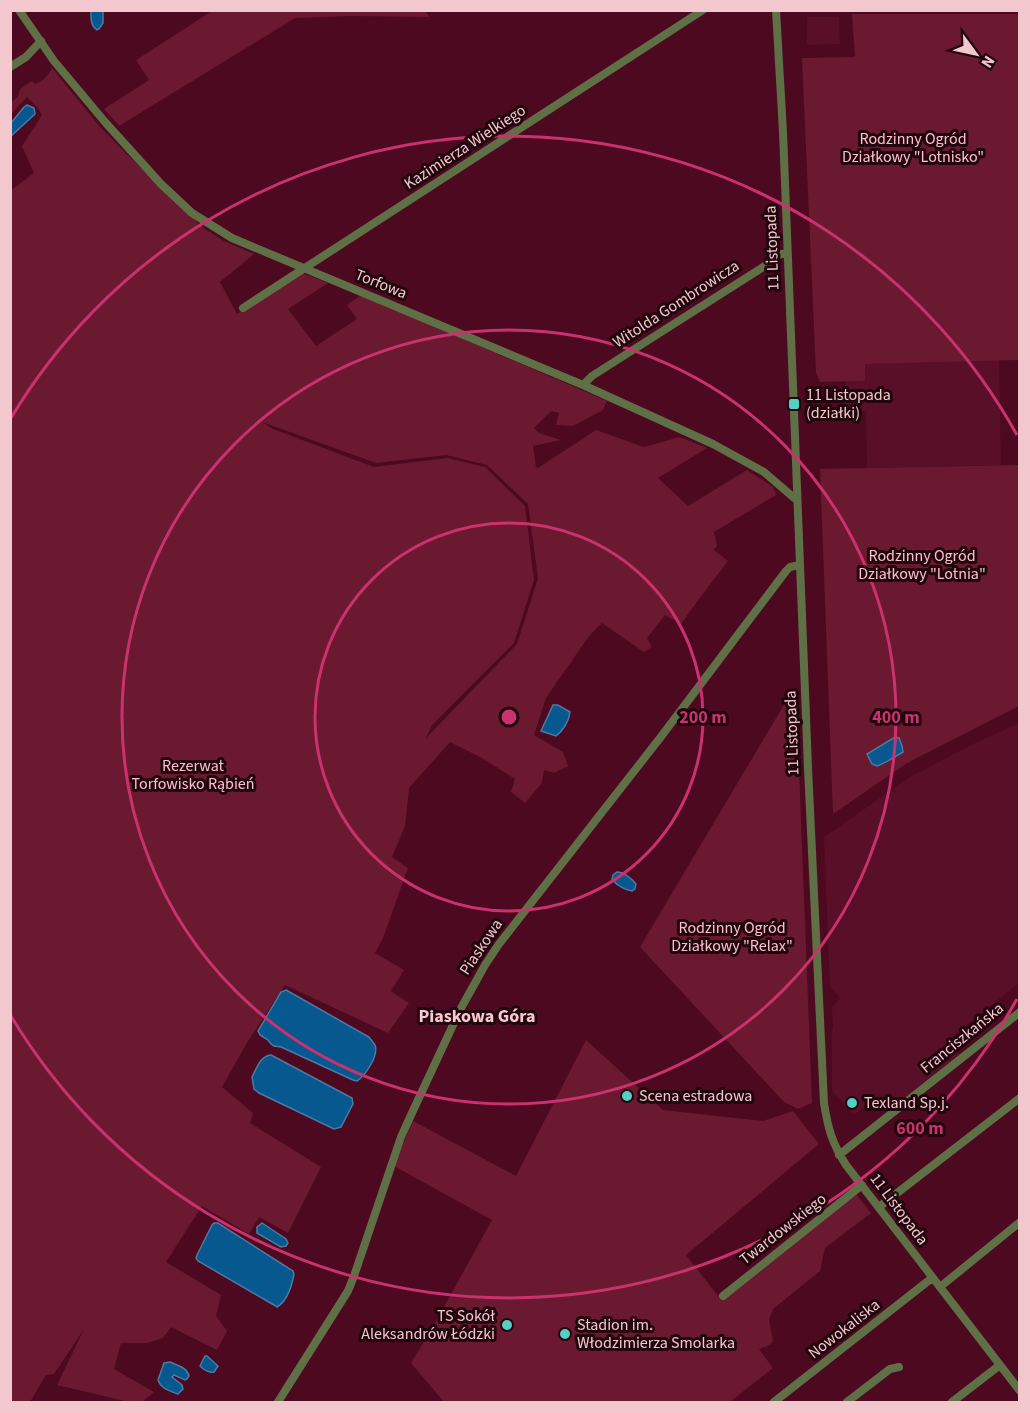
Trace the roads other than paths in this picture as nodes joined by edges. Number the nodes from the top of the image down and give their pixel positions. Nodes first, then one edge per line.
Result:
1 (18, 10) edge
2 (703, 10) edge
3 (767, 10) edge
4 (776, 11) edge
5 (41, 41) junction
6 (10, 67) edge
7 (787, 253) junction
8 (304, 268) junction
9 (243, 308) dead end
10 (583, 385) junction
11 (797, 500) junction
12 (800, 565) junction
13 (1020, 1012) edge
14 (1020, 1098) edge
15 (839, 1155) junction
16 (862, 1185) junction
17 (879, 1207) junction
18 (1020, 1222) edge
19 (933, 1278) junction
20 (940, 1287) junction
21 (723, 1296) dead end
22 (1000, 1365) junction
23 (899, 1367) dead end
24 (1020, 1391) edge
25 (278, 1402) edge
26 (774, 1402) edge
27 (847, 1402) edge
28 (952, 1402) edge

1 - 5 street, Torfowa
2 - 8 street, Kazimierza Wielkiego
3 - 4 street
4 - 7 street, 11 Listopada
5 - 6 street
5 - 8 street, Torfowa
7 - 10 street, Witolda Gombrowicza
7 - 11 street, 11 Listopada
8 - 9 street, Kazimierza Wielkiego
8 - 10 street, Torfowa
10 - 11 street, Torfowa
11 - 12 street, 11 Listopada
12 - 15 street, 11 Listopada
12 - 25 street, Piaskowa
13 - 15 street, Franciszkańska
14 - 17 street
15 - 16 street, 11 Listopada
16 - 17 street, 11 Listopada
16 - 21 street, Twardowskiego
17 - 19 street, 11 Listopada
18 - 20 street
19 - 20 street, 11 Listopada
19 - 26 street, Nowokaliska
20 - 22 street, 11 Listopada
22 - 24 street, 11 Listopada
22 - 28 street
23 - 27 street

